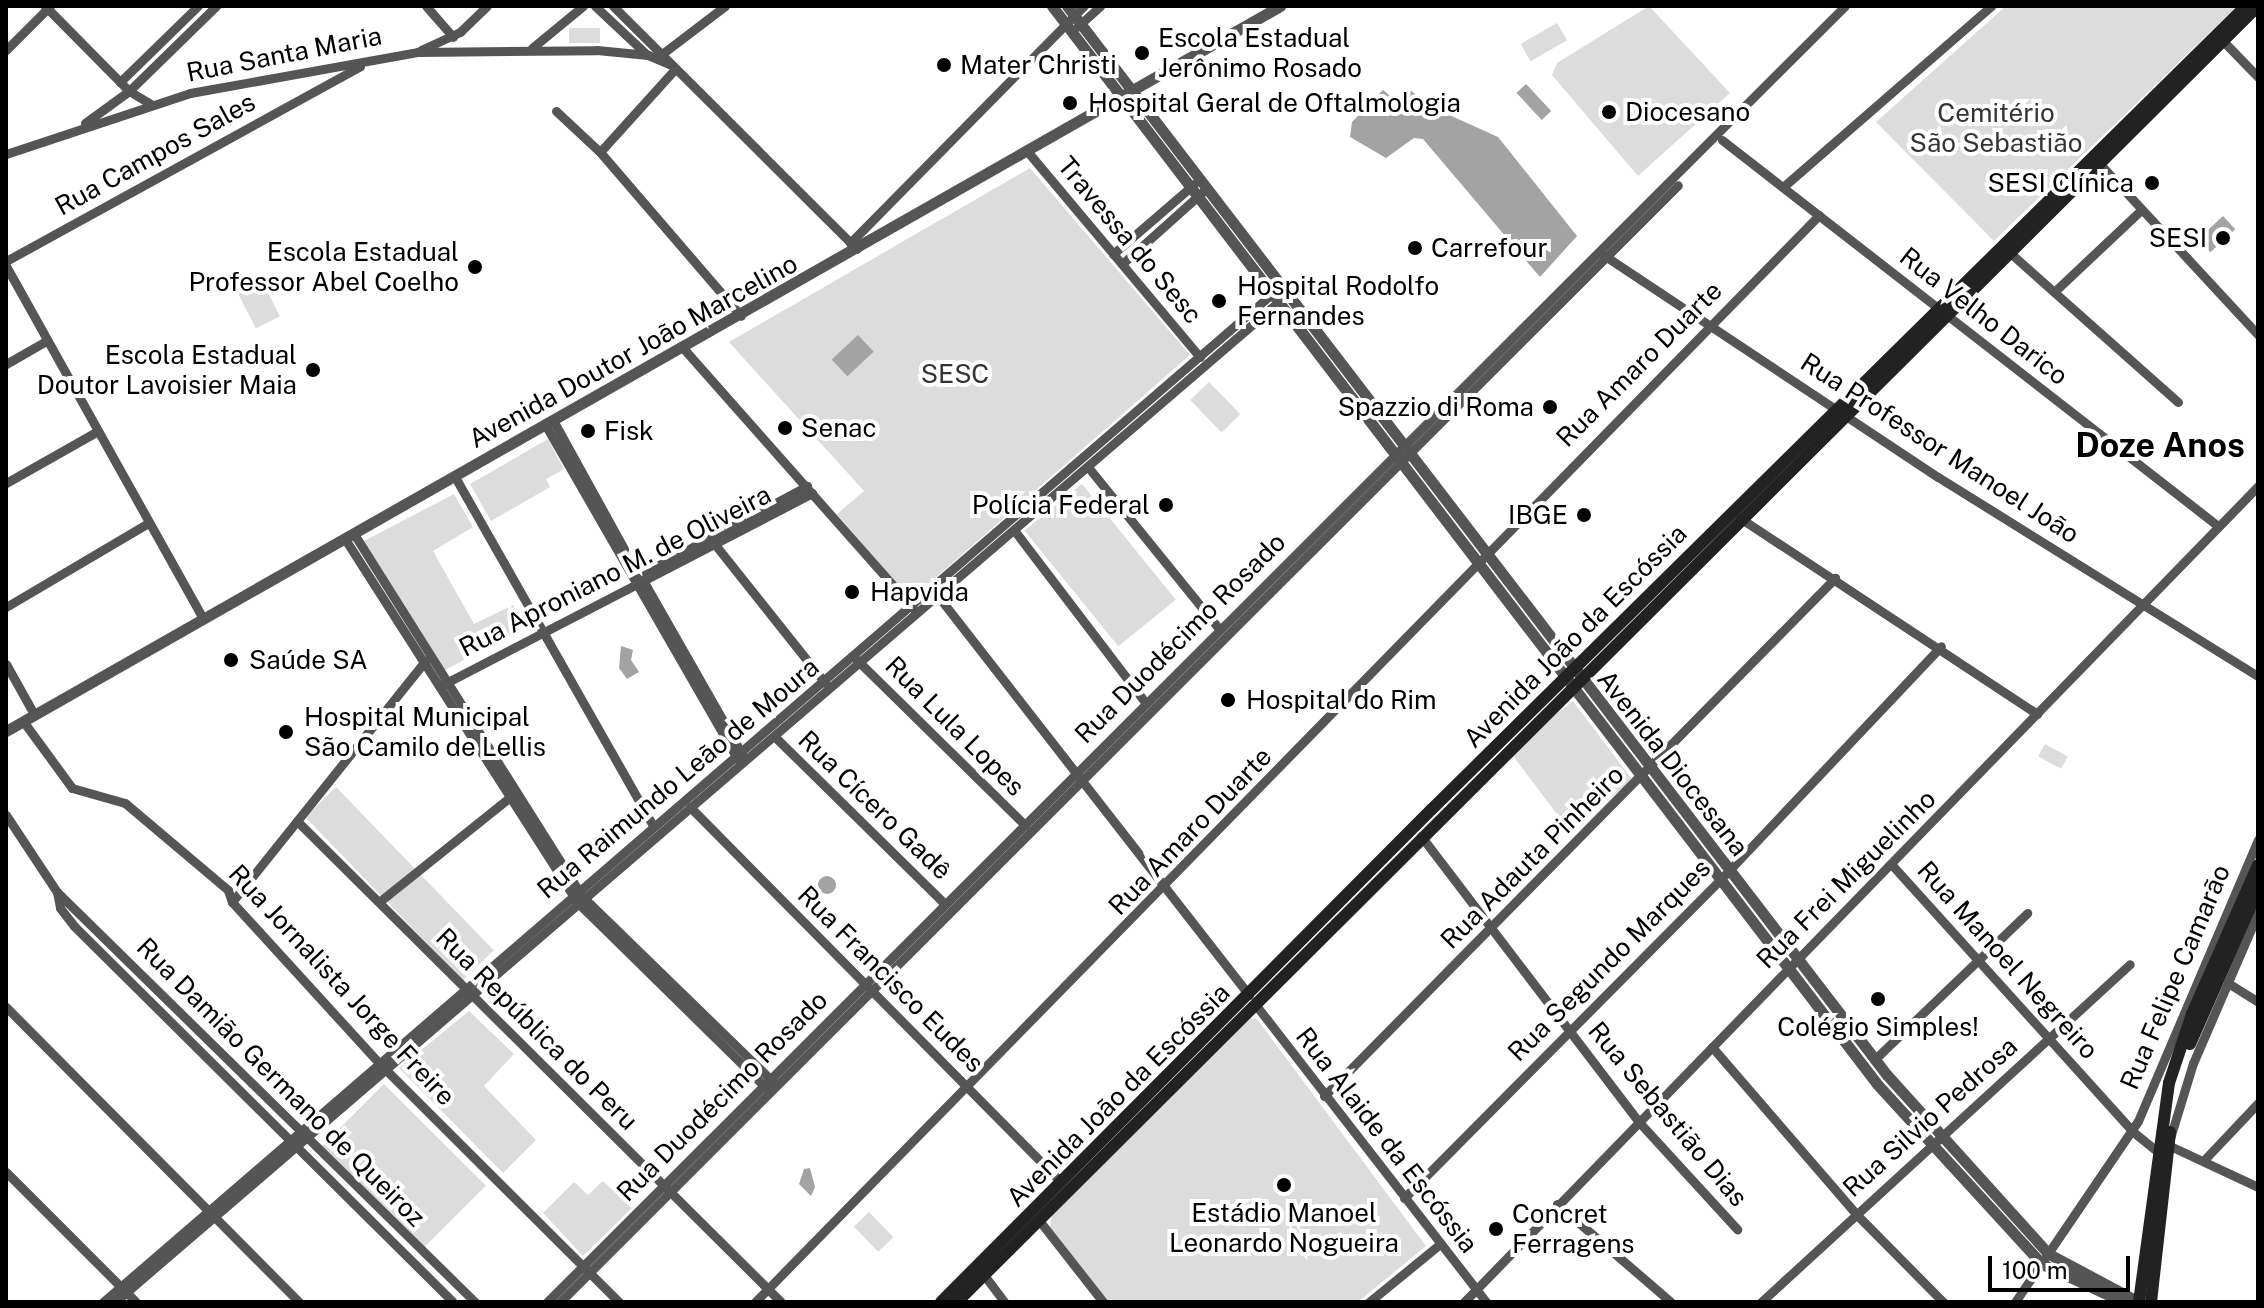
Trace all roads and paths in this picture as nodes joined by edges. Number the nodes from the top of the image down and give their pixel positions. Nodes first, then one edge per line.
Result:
1 (198, 6) edge
2 (216, 6) edge
3 (426, 6) edge
4 (487, 6) edge
5 (583, 6) edge
6 (595, 6) edge
7 (613, 6) edge
8 (725, 6) edge
9 (1052, 6) edge
10 (1084, 6) edge
11 (1100, 6) edge
12 (1280, 6) edge
13 (1845, 6) edge
14 (1853, 6) edge
15 (1991, 6) edge
16 (2246, 6) edge
17 (2258, 6) edge
18 (47, 7) edge
19 (1070, 23) edge
20 (453, 37) junction
21 (2223, 41) junction
22 (532, 48) junction
23 (6, 50) edge
24 (418, 52) junction
25 (655, 56) junction
26 (367, 62) junction
27 (673, 67) junction
28 (2258, 77) edge
29 (120, 82) junction
30 (129, 91) junction
31 (1125, 93) junction
32 (152, 105) junction
33 (556, 111) dead end
34 (76, 130) junction
35 (1722, 140) junction
36 (1027, 151) junction
37 (600, 152) junction
38 (6, 154) edge
39 (2099, 163) junction
40 (1783, 187) junction
41 (1198, 188) junction
42 (2141, 210) junction
43 (1819, 215) junction
44 (854, 246) junction
45 (2009, 252) junction
46 (1113, 254) junction
47 (1604, 255) junction
48 (6, 263) edge
49 (1122, 264) junction
50 (2054, 292) junction
51 (1279, 294) junction
52 (1943, 311) junction
53 (741, 316) junction
54 (1707, 326) junction
55 (2258, 335) edge
56 (46, 341) junction
57 (683, 348) junction
58 (1200, 357) junction
59 (6, 364) edge
60 (2178, 402) dead end
61 (1842, 409) junction
62 (550, 424) junction
63 (96, 432) junction
64 (1402, 455) junction
65 (1088, 467) junction
66 (455, 477) junction
67 (6, 483) edge
68 (2258, 486) edge
69 (810, 490) junction
70 (1740, 518) junction
71 (148, 523) junction
72 (2218, 526) junction
73 (1014, 530) junction
74 (349, 537) junction
75 (713, 542) junction
76 (1480, 557) junction
77 (1835, 578) junction
78 (638, 579) junction
79 (938, 596) junction
80 (2142, 602) junction
81 (6, 607) edge
82 (915, 611) junction
83 (202, 616) junction
84 (1219, 629) junction
85 (541, 631) junction
86 (1941, 646) junction
87 (427, 659) junction
88 (858, 661) junction
89 (6, 664) edge
90 (2258, 676) edge
91 (1573, 678) junction
92 (441, 682) junction
93 (825, 683) junction
94 (1146, 703) junction
95 (2037, 714) junction
96 (28, 718) junction
97 (6, 731) edge
98 (774, 736) junction
99 (741, 759) junction
100 (1646, 774) junction
101 (1079, 775) junction
102 (512, 796) junction
103 (690, 807) junction
104 (6, 815) edge
105 (297, 821) junction
106 (1025, 825) junction
107 (653, 826) junction
108 (1421, 836) junction
109 (2258, 839) edge
110 (1892, 865) junction
111 (2258, 865) edge
112 (1729, 871) junction
113 (1719, 881) junction
114 (1165, 889) junction
115 (2258, 890) edge
116 (57, 892) junction
117 (577, 896) junction
118 (232, 902) junction
119 (379, 902) junction
120 (945, 904) junction
121 (2027, 913) dead end
122 (2258, 913) edge
123 (1491, 931) junction
124 (1798, 959) junction
125 (1978, 961) junction
126 (2130, 964) dead end
127 (1788, 969) junction
128 (2228, 983) junction
129 (868, 987) junction
130 (468, 992) junction
131 (1252, 1000) junction
132 (2258, 1002) edge
133 (6, 1007) edge
134 (186, 1021) junction
135 (178, 1028) junction
136 (1568, 1031) junction
137 (2051, 1037) junction
138 (1712, 1047) junction
139 (1875, 1059) junction
140 (2180, 1060) junction
141 (382, 1066) junction
142 (1887, 1075) junction
143 (2169, 1083) junction
144 (1877, 1084) junction
145 (769, 1085) junction
146 (2153, 1086) junction
147 (968, 1088) junction
148 (1324, 1096) junction
149 (2258, 1103) edge
150 (1638, 1121) junction
151 (2132, 1131) junction
152 (1941, 1139) junction
153 (297, 1140) junction
154 (1931, 1148) junction
155 (2163, 1149) junction
156 (2205, 1159) junction
157 (6, 1172) edge
158 (1061, 1182) junction
159 (2258, 1187) edge
160 (667, 1189) junction
161 (1404, 1198) junction
162 (1557, 1204) junction
163 (211, 1213) junction
164 (1856, 1214) junction
165 (1038, 1219) junction
166 (1737, 1229) dead end
167 (1440, 1244) junction
168 (2046, 1259) junction
169 (586, 1270) junction
170 (984, 1275) junction
171 (768, 1289) junction
172 (1476, 1289) junction
173 (123, 1290) junction
174 (103, 1302) edge
175 (115, 1302) edge
176 (136, 1302) edge
177 (299, 1302) edge
178 (453, 1302) edge
179 (475, 1302) edge
180 (547, 1302) edge
181 (560, 1302) edge
182 (619, 1302) edge
183 (755, 1302) edge
184 (781, 1302) edge
185 (941, 1302) edge
186 (957, 1302) edge
187 (1004, 1302) edge
188 (1103, 1302) edge
189 (1369, 1302) edge
190 (1464, 1302) edge
191 (1486, 1302) edge
192 (1671, 1302) edge
193 (1761, 1302) edge
194 (1943, 1302) edge
195 (2015, 1302) edge
196 (2124, 1302) edge
197 (2139, 1302) edge
198 (2151, 1302) edge

1 - 29 street
2 - 30 street
3 - 20 street
4 - 20 street
5 - 22 street
6 - 25 street
7 - 25 street
8 - 25 street
9 - 19 street, Avenida Diocesana
10 - 19 street
11 - 19 street
12 - 31 street, Avenida Doutor João Marcelino
13 - 47 street, Rua Duodécimo Rosado
14 - 35 street, Rua Duodécimo Rosado
15 - 40 street
16 - 52 main road, Avenida João da Escóssia
17 - 21 main road, Avenida João da Escóssia
18 - 23 street
18 - 29 street
19 - 31 street, Avenida Diocesana
19 - 44 street
20 - 24 street
21 - 28 street
21 - 39 main road, Avenida João da Escóssia
22 - 24 street, Rua Santa Maria
22 - 25 street, Rua Santa Maria
24 - 26 street, Rua Santa Maria
25 - 27 street, Rua Santa Maria
26 - 32 street, Rua Santa Maria
26 - 48 street, Rua Campos Sales
27 - 37 street
27 - 44 street
29 - 30 street
30 - 32 street
30 - 34 street
31 - 36 street, Avenida Doutor João Marcelino
31 - 41 street, Avenida Diocesana
32 - 34 street, Rua Santa Maria
33 - 37 street
34 - 38 street, Rua Santa Maria
35 - 40 street, Rua Velho Darico
35 - 47 street, Rua Duodécimo Rosado
36 - 44 street, Avenida Doutor João Marcelino
36 - 46 street, Travessa do Sesc
37 - 53 street
39 - 42 street
39 - 45 main road, Avenida João da Escóssia
40 - 43 street, Rua Velho Darico
41 - 46 street
41 - 49 street
41 - 51 street, Avenida Diocesana
42 - 50 street
42 - 55 street
43 - 52 street, Rua Velho Darico
43 - 54 street, Rua Amaro Duarte
44 - 53 street, Avenida Doutor João Marcelino
45 - 50 street
45 - 52 main road, Avenida João da Escóssia
46 - 49 street, Travessa do Sesc
47 - 54 street, Rua Professor Manoel João
47 - 64 street, Rua Duodécimo Rosado
48 - 56 street
49 - 58 street, Travessa do Sesc
50 - 60 street
51 - 58 street, Rua Raimundo Leão de Moura
51 - 64 street, Avenida Diocesana
51 - 65 street, Rua Raimundo Leão de Moura
52 - 61 main road, Avenida João da Escóssia
52 - 72 street, Rua Velho Darico
53 - 57 street, Avenida Doutor João Marcelino
54 - 61 street, Rua Professor Manoel João
54 - 76 street, Rua Amaro Duarte
56 - 59 street
56 - 63 street
57 - 62 street, Avenida Doutor João Marcelino
57 - 69 street
58 - 82 street, Rua Raimundo Leão de Moura
61 - 70 main road, Avenida João da Escóssia
61 - 80 street, Rua Professor Manoel João
61 - 91 main road, Avenida João da Escóssia
62 - 66 street, Avenida Doutor João Marcelino
62 - 78 street
63 - 67 street
63 - 71 street
64 - 76 street, Avenida Diocesana
64 - 84 street, Rua Duodécimo Rosado
64 - 101 street, Rua Duodécimo Rosado
65 - 73 street, Rua Raimundo Leão de Moura
65 - 84 street
66 - 74 street, Avenida Doutor João Marcelino
66 - 85 street
68 - 72 street, Rua Frei Miguelinho
69 - 75 street, Rua Aproniano M. de Oliveira
69 - 82 street
70 - 77 street
70 - 91 main road, Avenida João da Escóssia
71 - 81 street
71 - 83 street
72 - 80 street, Rua Frei Miguelinho
73 - 79 street, Rua Raimundo Leão de Moura
73 - 94 street
74 - 83 street, Avenida Doutor João Marcelino
74 - 87 street
75 - 78 street, Rua Aproniano M. de Oliveira
75 - 93 street
76 - 91 street, Avenida Diocesana
76 - 114 street, Rua Amaro Duarte
77 - 86 street
77 - 100 street, Rua Adauta Pinheiro
78 - 85 street, Rua Aproniano M. de Oliveira
78 - 99 street
79 - 82 street, Rua Raimundo Leão de Moura
79 - 101 street, Rua Alaide da Escóssia
80 - 90 street, Rua Professor Manoel João
80 - 95 street, Rua Frei Miguelinho
82 - 88 street, Rua Raimundo Leão de Moura
83 - 96 street, Avenida Doutor João Marcelino
84 - 94 street, Rua Duodécimo Rosado
85 - 92 street, Rua Aproniano M. de Oliveira
85 - 107 street
86 - 95 street
86 - 112 street, Rua Segundo Marques
87 - 92 street
87 - 105 street
88 - 93 street, Rua Raimundo Leão de Moura
88 - 98 street, Rua Raimundo Leão de Moura
88 - 106 street, Rua Lula Lopes
89 - 96 street, Rua Jornalista Jorge Freire
91 - 100 street, Avenida Diocesana
91 - 108 main road, Avenida João da Escóssia
91 - 131 main road, Avenida João da Escóssia
92 - 102 street
93 - 99 street, Rua Raimundo Leão de Moura
94 - 101 street, Rua Duodécimo Rosado
95 - 110 street, Rua Frei Miguelinho
96 - 97 street, Avenida Doutor João Marcelino
96 - 118 street, Rua Jornalista Jorge Freire
98 - 99 street, Rua Raimundo Leão de Moura
98 - 120 street, Rua Cícero Gadê
99 - 103 street, Rua Raimundo Leão de Moura
99 - 107 street, Rua Raimundo Leão de Moura
100 - 112 street, Avenida Diocesana
100 - 113 street, Avenida Diocesana
100 - 123 street, Rua Adauta Pinheiro
101 - 106 street, Rua Duodécimo Rosado
101 - 114 street, Rua Alaide da Escóssia
101 - 129 street, Rua Duodécimo Rosado
102 - 117 street
102 - 119 street
103 - 117 street, Rua Raimundo Leão de Moura
103 - 129 street, Rua Francisco Eudes
104 - 116 street, Rua Damião Germano de Queiroz
105 - 118 street
105 - 119 street, Rua República do Peru
106 - 120 street, Rua Duodécimo Rosado
107 - 117 street, Rua Raimundo Leão de Moura
108 - 123 street, Rua Sebastião Dias
108 - 131 main road, Avenida João da Escóssia
109 - 146 street, Rua Felipe Camarão
110 - 124 street, Rua Frei Miguelinho
110 - 125 street, Rua Manoel Negreiro
111 - 140 main road, Rua Felipe Camarão
112 - 113 street, Rua Segundo Marques
112 - 124 street, Avenida Diocesana
113 - 127 street, Avenida Diocesana
113 - 136 street, Rua Segundo Marques
114 - 131 street, Rua Alaide da Escóssia
114 - 147 street, Rua Amaro Duarte
115 - 140 main road, Rua Felipe Camarão
116 - 134 street, Rua Damião Germano de Queiroz
116 - 135 street, Rua Damião Germano de Queiroz
117 - 130 street, Rua Raimundo Leão de Moura
117 - 145 street
118 - 141 street, Rua Jornalista Jorge Freire
119 - 130 street, Rua República do Peru
120 - 129 street, Rua Duodécimo Rosado
121 - 125 street
122 - 128 street, Rua Felipe Camarão
123 - 136 street, Rua Sebastião Dias
123 - 148 street, Rua Adauta Pinheiro
124 - 127 street, Rua Frei Miguelinho
124 - 139 street, Avenida Diocesana
125 - 137 street, Rua Manoel Negreiro
125 - 139 street
126 - 137 street, Rua Silvio Pedrosa
127 - 138 street, Rua Frei Miguelinho
127 - 144 street, Avenida Diocesana
128 - 132 street
128 - 155 street, Rua Felipe Camarão
129 - 145 street, Rua Duodécimo Rosado
129 - 147 street, Rua Francisco Eudes
130 - 141 street, Rua Raimundo Leão de Moura
130 - 160 street, Rua República do Peru
131 - 148 street, Rua Alaide da Escóssia
131 - 158 main road, Avenida João da Escóssia
131 - 165 main road, Avenida João da Escóssia
133 - 163 street
134 - 135 street
134 - 153 street, Rua Damião Germano de Queiroz
135 - 153 street, Rua Damião Germano de Queiroz
136 - 150 street, Rua Sebastião Dias
136 - 161 street, Rua Segundo Marques
137 - 151 street, Rua Manoel Negreiro
137 - 152 street, Rua Silvio Pedrosa
138 - 150 street, Rua Frei Miguelinho
138 - 164 street
139 - 142 street, Avenida Diocesana
140 - 143 main road, Rua Felipe Camarão
140 - 155 main road, Rua Felipe Camarão
141 - 153 street, Rua Raimundo Leão de Moura
141 - 169 street, Rua Jornalista Jorge Freire
142 - 144 street
142 - 152 street, Avenida Diocesana
143 - 146 street
143 - 155 main road, Rua Felipe Camarão
144 - 154 street, Avenida Diocesana
145 - 160 street, Rua Duodécimo Rosado
146 - 151 street, Rua Felipe Camarão
147 - 158 street, Rua Francisco Eudes
147 - 171 street, Rua Amaro Duarte
148 - 161 street, Rua Alaide da Escóssia
149 - 156 street
150 - 162 street, Rua Frei Miguelinho
150 - 166 street, Rua Sebastião Dias
151 - 155 street, Rua Manoel Negreiro
151 - 168 street, Rua Felipe Camarão
152 - 154 street, Rua Silvio Pedrosa
152 - 168 street, Avenida Diocesana
153 - 163 street, Rua Raimundo Leão de Moura
153 - 178 street, Rua Damião Germano de Queiroz
153 - 179 street, Rua Damião Germano de Queiroz
154 - 164 street, Rua Silvio Pedrosa
154 - 168 street, Avenida Diocesana
155 - 156 street, Rua Manoel Negreiro
155 - 197 main road, Rua Felipe Camarão
155 - 198 main road, Rua Felipe Camarão
156 - 159 street, Rua Manoel Negreiro
157 - 173 street
158 - 185 main road, Avenida João da Escóssia
160 - 169 street, Rua Duodécimo Rosado
160 - 171 street, Rua República do Peru
161 - 167 street, Rua Alaide da Escóssia
162 - 172 street, Rua Frei Miguelinho
162 - 192 street
163 - 173 street, Rua Raimundo Leão de Moura
163 - 177 street
164 - 193 street, Rua Silvio Pedrosa
164 - 194 street
165 - 170 main road, Avenida João da Escóssia
165 - 188 street
167 - 172 street, Rua Alaide da Escóssia
167 - 189 street
168 - 195 street, Rua Felipe Camarão
168 - 196 street, Avenida Diocesana
168 - 197 street, Avenida Diocesana
169 - 180 street, Rua Duodécimo Rosado
169 - 181 street, Rua Duodécimo Rosado
169 - 182 street, Rua Jornalista Jorge Freire
170 - 186 main road, Avenida João da Escóssia
170 - 187 street
171 - 183 street, Rua Amaro Duarte
171 - 184 street, Rua República do Peru
172 - 190 street, Rua Frei Miguelinho
172 - 191 street, Rua Alaide da Escóssia
173 - 174 street, Rua Raimundo Leão de Moura
173 - 175 street, Rua Raimundo Leão de Moura
173 - 176 street

